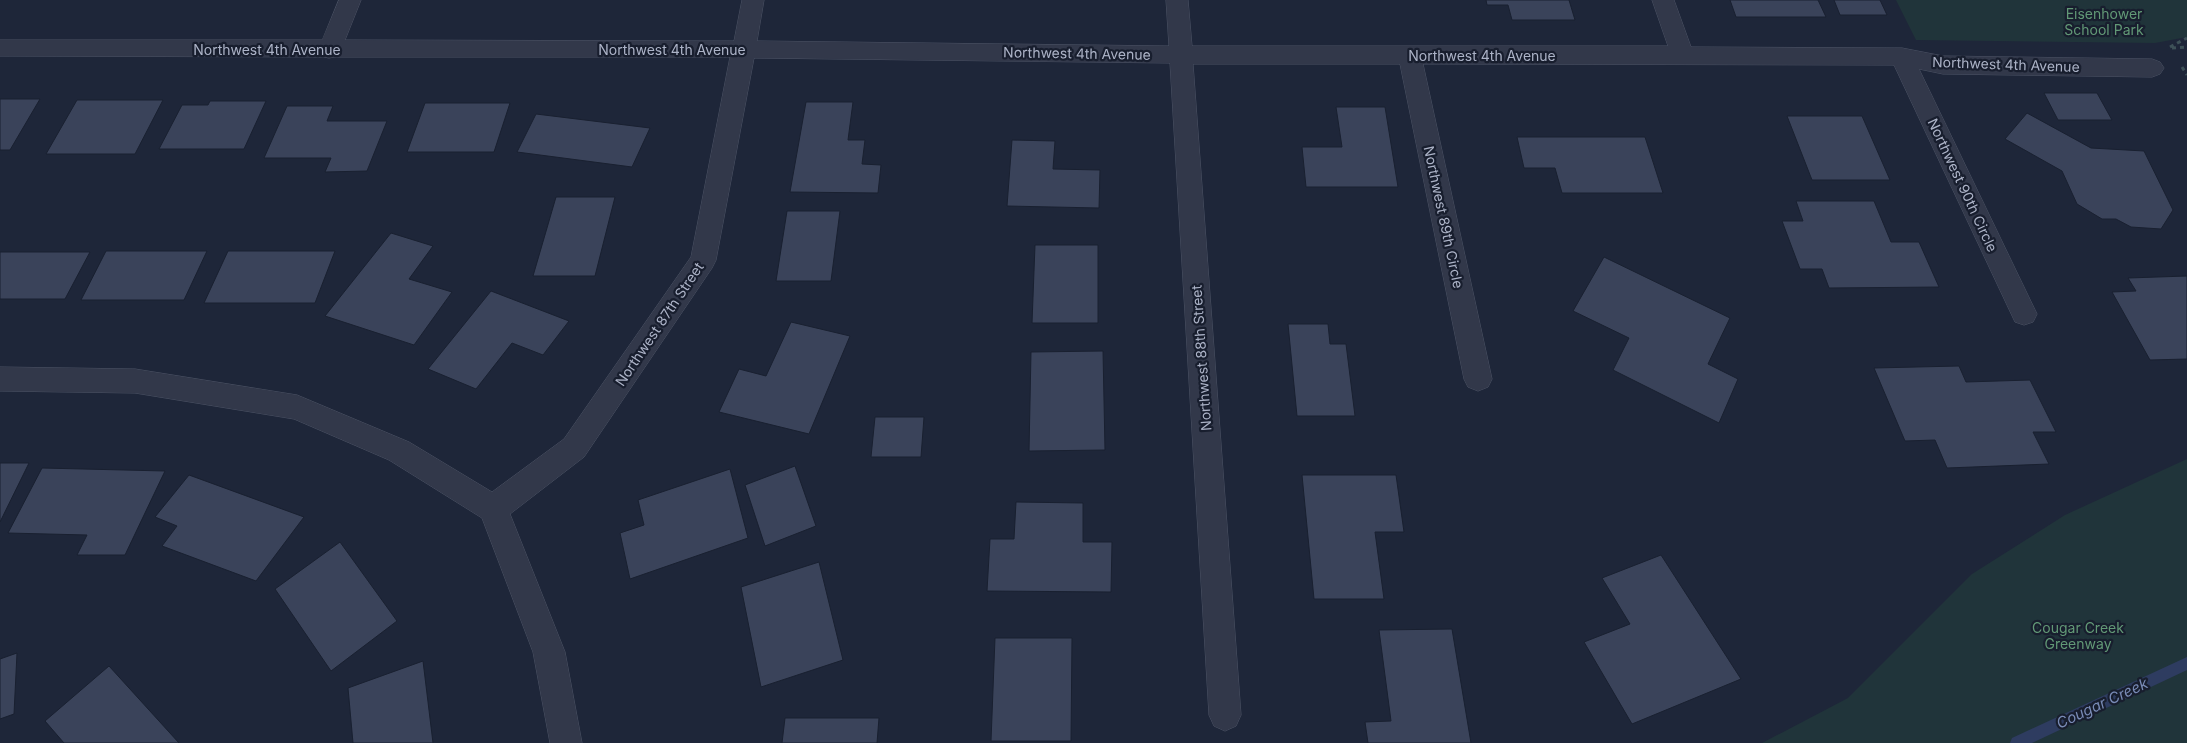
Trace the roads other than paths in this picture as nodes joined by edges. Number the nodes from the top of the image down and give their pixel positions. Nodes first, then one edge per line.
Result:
1 (350, 0) edge
2 (753, 0) edge
3 (1177, 0) edge
4 (1663, 0) edge
5 (0, 48) edge
6 (744, 49) junction
7 (329, 50) junction
8 (1181, 55) junction
9 (1410, 55) junction
10 (1683, 55) junction
11 (1902, 57) junction
12 (2152, 68) dead end
13 (2024, 314) dead end
14 (0, 379) edge
15 (1478, 379) dead end
16 (493, 509) junction
17 (1225, 716) dead end
18 (566, 743) edge

1 - 7 street
2 - 6 street, Northwest 87th Street
3 - 8 street, Northwest 88th Street
4 - 10 street
5 - 7 street, Northwest 4th Avenue
6 - 7 street, Northwest 4th Avenue
6 - 8 street, Northwest 4th Avenue
6 - 16 street, Northwest 87th Street
8 - 9 street, Northwest 4th Avenue
8 - 17 street, Northwest 88th Street
9 - 10 street, Northwest 4th Avenue
9 - 15 street, Northwest 89th Circle
10 - 11 street, Northwest 4th Avenue
11 - 12 street, Northwest 4th Avenue
11 - 13 street, Northwest 90th Circle
14 - 16 street
16 - 18 street

